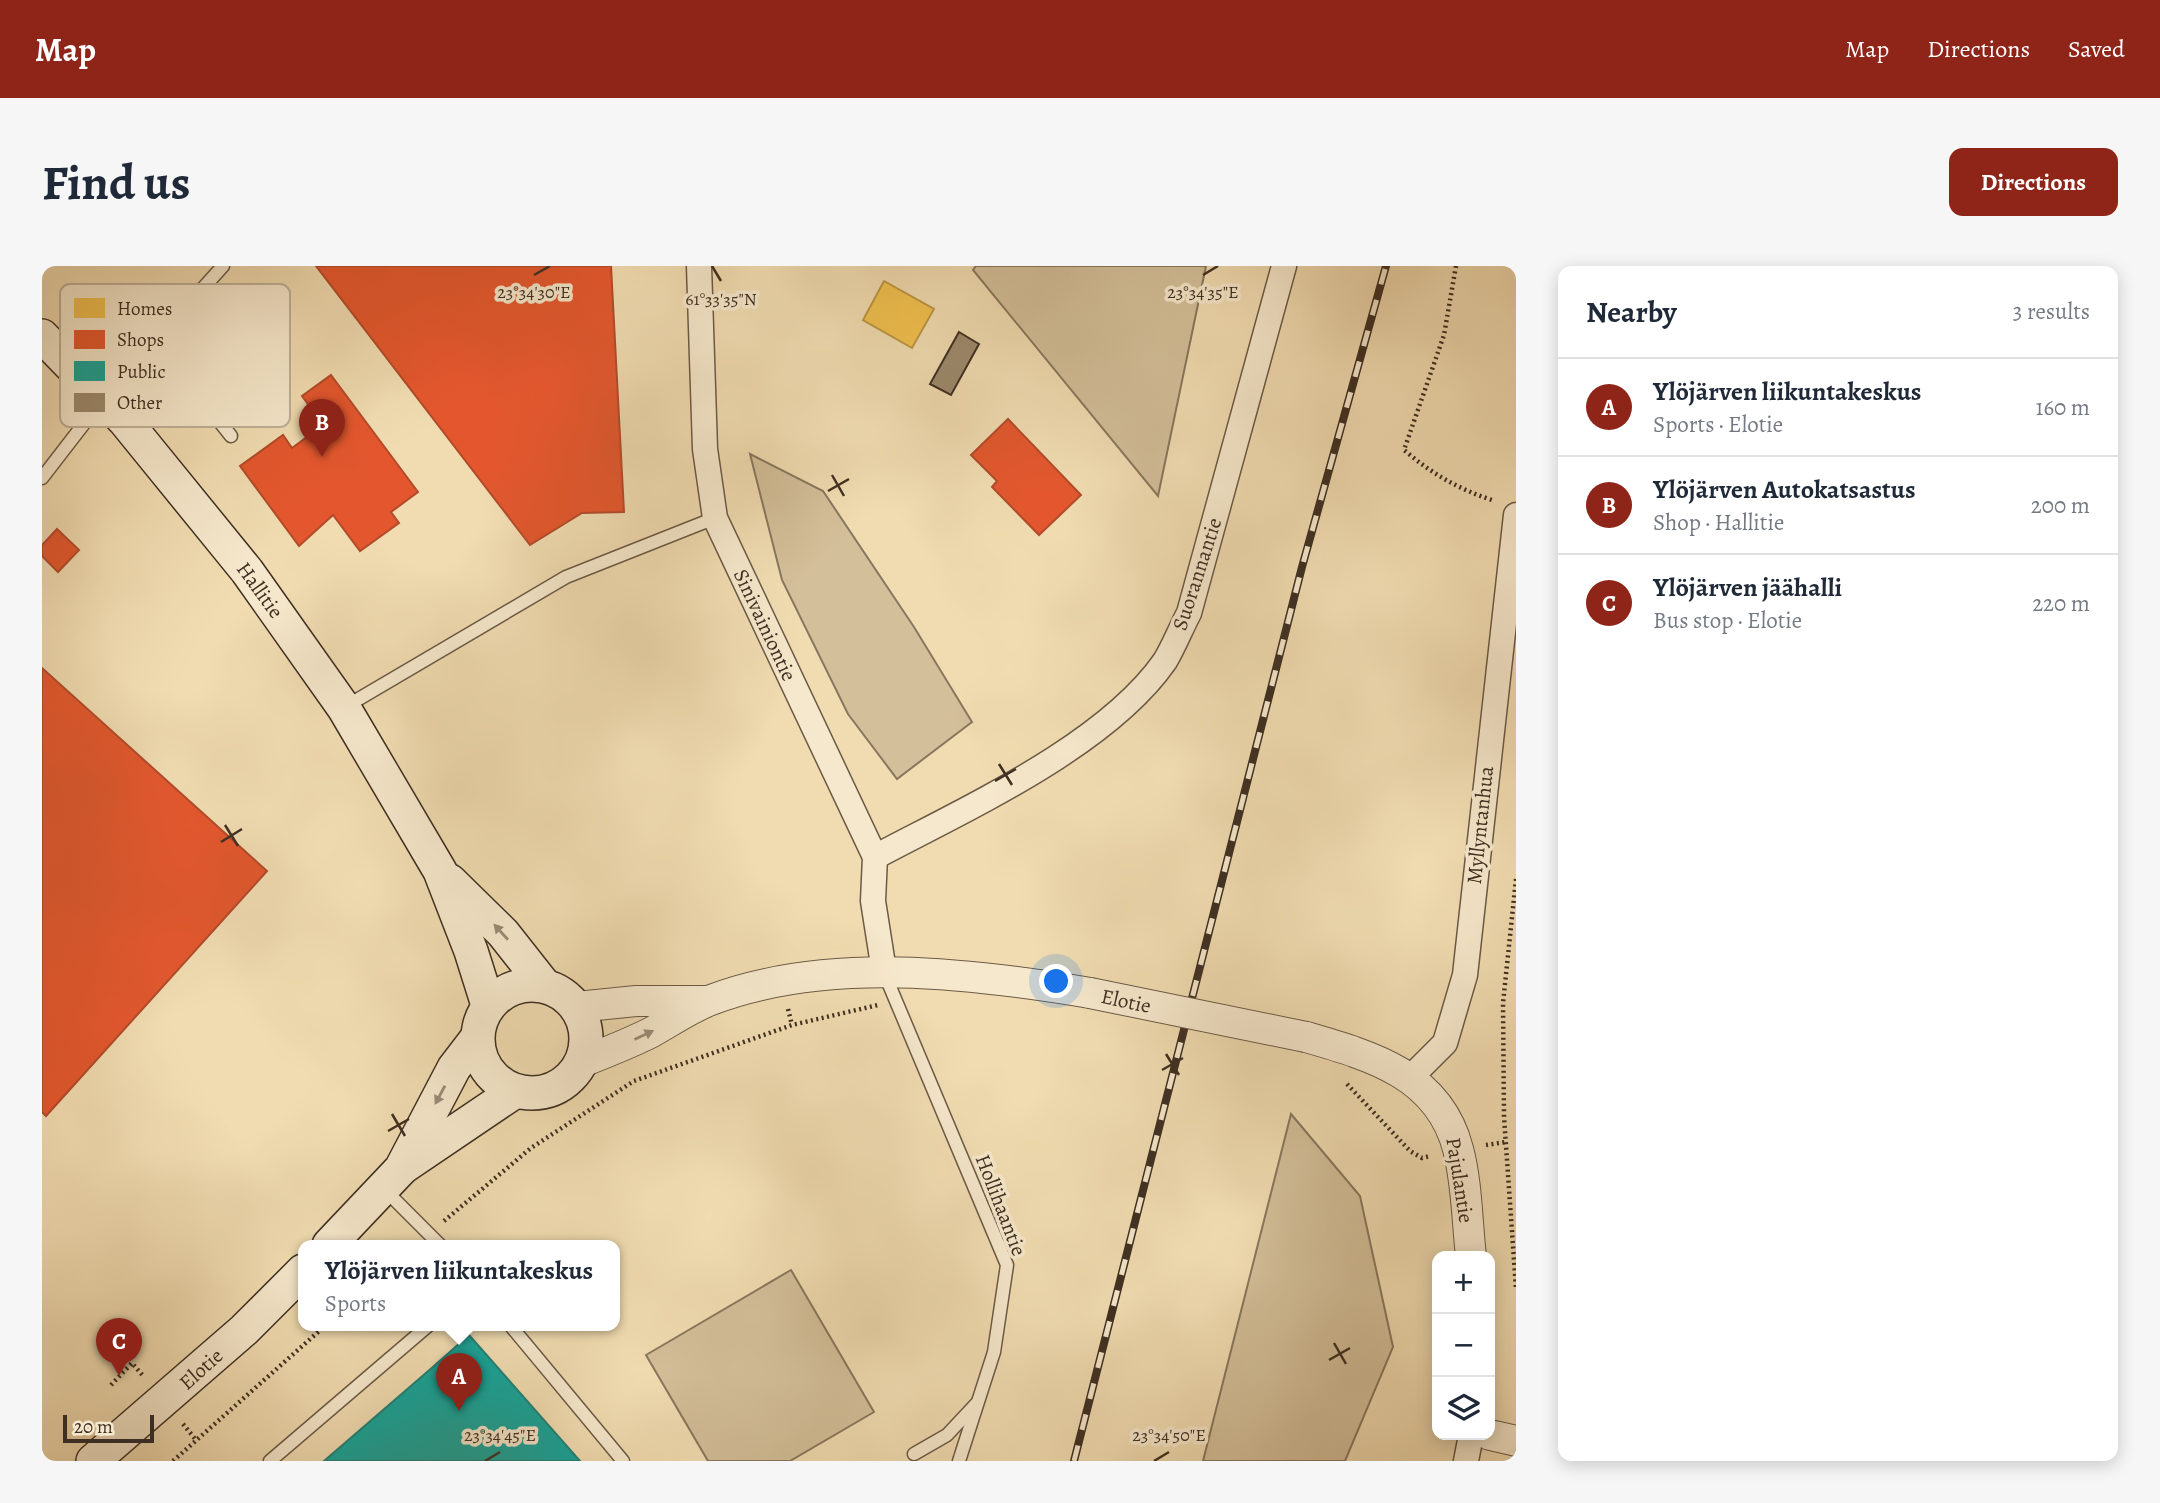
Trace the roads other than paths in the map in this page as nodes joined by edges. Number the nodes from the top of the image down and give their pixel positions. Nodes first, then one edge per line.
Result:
1 (223, 266) edge
2 (699, 266) edge
3 (1284, 266) edge
4 (208, 284) edge
5 (42, 336) edge
6 (60, 355) edge
7 (81, 427) edge
8 (130, 427) edge
9 (225, 427) edge
10 (232, 436) dead end
11 (42, 478) edge
12 (1510, 509) edge
13 (715, 518) junction
14 (344, 708) junction
15 (875, 857) junction
16 (440, 871) junction
17 (884, 971) junction
18 (544, 985) junction
19 (709, 1001) junction
20 (488, 1005) junction
21 (577, 1007) junction
22 (477, 1038) junction
23 (582, 1062) junction
24 (1411, 1077) junction
25 (514, 1092) junction
26 (393, 1179) junction
27 (334, 1240) edge
28 (435, 1240) edge
29 (1470, 1251) edge
30 (298, 1276) edge
31 (422, 1331) edge
32 (515, 1331) edge
33 (978, 1401) junction
34 (1495, 1435) edge
35 (1470, 1440) edge
36 (1516, 1441) edge
37 (914, 1454) dead end
38 (93, 1461) edge
39 (270, 1461) edge
40 (623, 1461) edge
41 (958, 1461) edge
42 (1465, 1461) edge

1 - 4 lane
2 - 13 street, Sinivainiontie
3 - 15 street, Suorannantie
5 - 6 main road, Hallitie
7 - 11 lane
8 - 14 main road, Hallitie
9 - 10 lane
12 - 24 street, Myllyntanhua
13 - 14 lane
13 - 15 street, Sinivainiontie
14 - 16 main road, Hallitie
15 - 17 street, Sinivainiontie
18 -> 16 main road, Hallitie
16 - 20 main road, Hallitie
17 - 19 street, Elotie
17 - 24 street, Elotie, bridge
17 - 33 lane, Hollihaantie
18 - 20 main road
18 - 21 main road
19 - 21 street, Elotie
23 -> 19 street, Elotie
20 - 22 main road
21 - 23 main road
22 - 25 main road
22 -> 26 main road
23 - 25 main road
24 - 29 street, Pajulantie
25 - 26 main road
26 - 27 main road
26 - 28 lane
30 - 38 main road, Elotie
31 - 39 lane
32 - 40 lane
33 - 37 lane
33 - 41 lane, Hollihaantie
34 - 36 street
35 - 42 street

